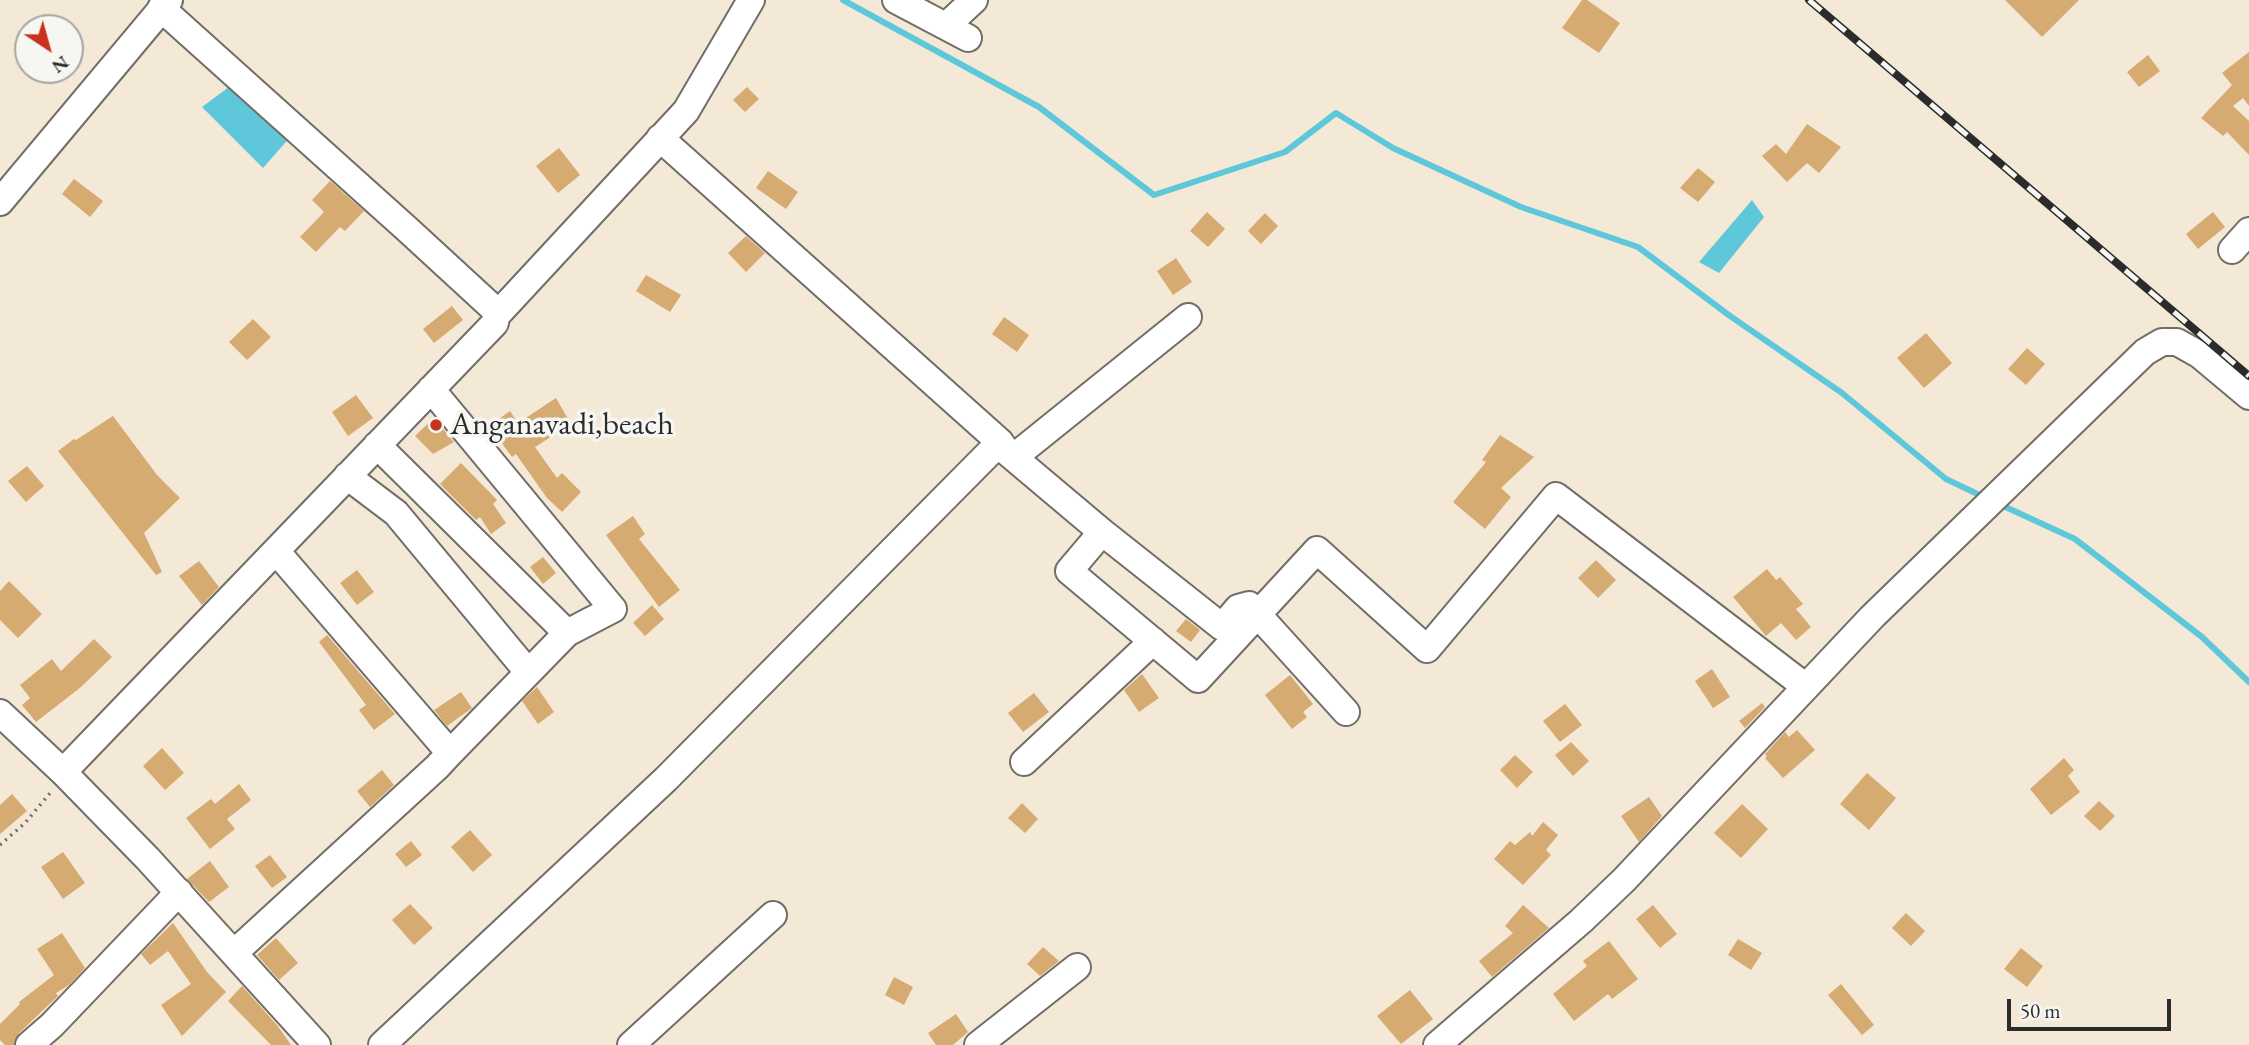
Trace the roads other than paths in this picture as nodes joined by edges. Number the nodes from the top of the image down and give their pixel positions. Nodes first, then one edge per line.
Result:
1 (751, 0) edge
2 (896, 0) edge
3 (974, 0) edge
4 (165, 4) edge
5 (660, 138) junction
6 (0, 202) edge
7 (496, 316) junction
8 (1188, 317) dead end
9 (430, 389) junction
10 (2249, 396) edge
11 (377, 445) junction
12 (1007, 450) junction
13 (347, 476) junction
14 (1102, 532) junction
15 (276, 551) junction
16 (1258, 615) junction
17 (567, 632) junction
18 (1153, 641) junction
19 (528, 672) junction
20 (1806, 687) junction
21 (1346, 712) dead end
22 (0, 713) edge
23 (450, 753) junction
24 (1024, 762) dead end
25 (63, 772) junction
26 (179, 892) junction
27 (773, 915) dead end
28 (234, 953) junction
29 (1077, 967) dead end
30 (29, 1045) edge
31 (317, 1045) edge
32 (382, 1045) edge
33 (631, 1045) edge
34 (978, 1045) edge
35 (1437, 1045) edge

1 - 5 street
2 - 3 street
4 - 6 street
4 - 7 street
5 - 7 street
5 - 12 street
7 - 9 street
8 - 12 street
9 - 11 street
9 - 17 street
10 - 20 street
11 - 13 street
11 - 17 street
12 - 14 street
12 - 32 street
13 - 15 street
13 - 19 street
14 - 16 street
14 - 18 street
15 - 23 street
15 - 25 street
16 - 18 street
16 - 20 street
16 - 21 street
17 - 19 street
18 - 24 street
19 - 23 street
20 - 35 street
22 - 25 street
23 - 28 street
25 - 26 street
26 - 28 street
26 - 30 street
27 - 33 street
28 - 31 street
29 - 34 street

